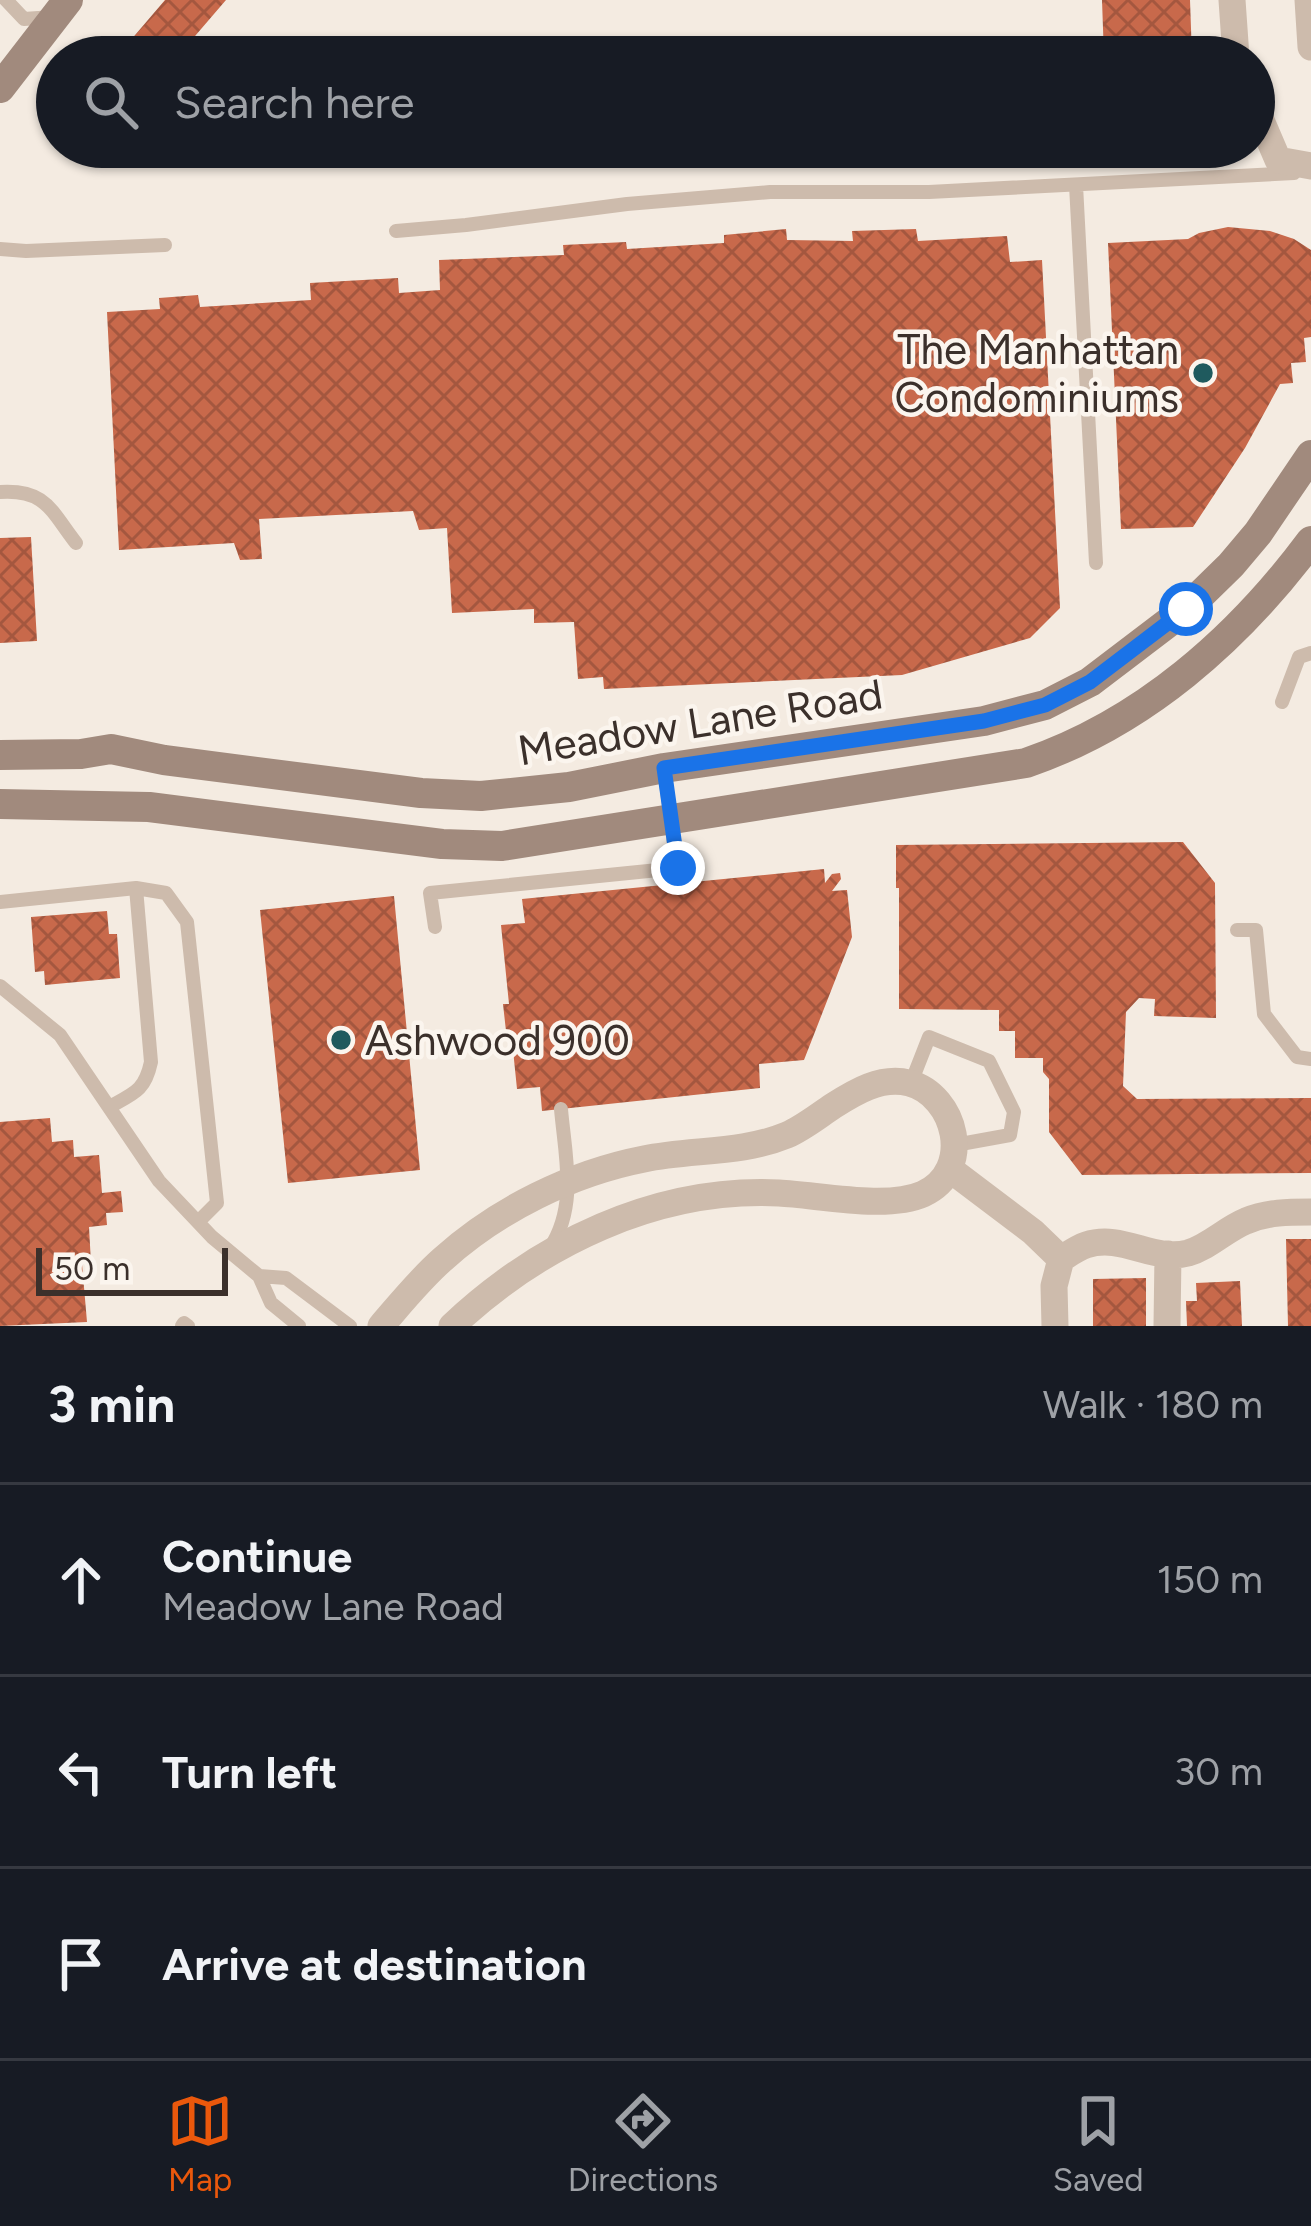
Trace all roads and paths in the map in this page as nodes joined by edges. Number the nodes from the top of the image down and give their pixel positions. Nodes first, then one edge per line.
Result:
1 (6, 0) edge
2 (1232, 0) edge
3 (1308, 0) edge
4 (58, 6) edge
5 (37, 36) edge
6 (1235, 36) edge
7 (36, 37) edge
8 (1311, 46) edge
9 (0, 88) edge
10 (1275, 151) edge
11 (1311, 169) edge
12 (1076, 184) junction
13 (396, 230) dead end
14 (164, 245) dead end
15 (0, 249) edge
16 (1311, 455) edge
17 (0, 492) edge
18 (1311, 541) edge
19 (76, 543) dead end
20 (1096, 563) dead end
21 (1311, 653) edge
22 (1282, 702) dead end
23 (0, 755) edge
24 (664, 768) junction
25 (0, 804) edge
26 (672, 818) junction
27 (136, 888) junction
28 (0, 902) edge
29 (435, 927) dead end
30 (1237, 930) dead end
31 (0, 986) edge
32 (1311, 1059) edge
33 (911, 1083) junction
34 (111, 1106) junction
35 (561, 1108) dead end
36 (953, 1157) junction
37 (567, 1184) junction
38 (1311, 1212) edge
39 (199, 1222) junction
40 (547, 1252) junction
41 (1168, 1254) junction
42 (1061, 1259) junction
43 (259, 1276) junction
44 (299, 1326) edge
45 (350, 1326) edge
46 (381, 1326) edge
47 (452, 1326) edge
48 (1055, 1326) edge
49 (1167, 1326) edge

1 - 4 lane
2 - 6 street
3 - 8 street
4 - 5 street
7 - 9 street
10 - 11 street
11 - 12 lane
12 - 13 lane
12 - 20 lane
14 - 15 lane
16 - 24 street, Meadow Lane Road
17 - 19 lane
18 - 26 street
21 - 22 lane
23 - 24 street, Meadow Lane Road
24 - 26 lane
25 - 26 street
26 - 29 lane
27 - 28 lane
27 - 34 lane
27 - 39 lane
30 - 32 lane
31 - 34 lane
33 - 36 street
33 - 36 lane
33 - 37 street
34 - 39 lane
35 - 37 lane
36 - 40 street
36 - 42 street
37 - 40 lane
37 - 46 street
38 - 41 street
39 - 43 lane
40 - 47 street
41 - 42 street
41 - 49 street
42 - 48 street
43 - 44 lane
43 - 45 lane

